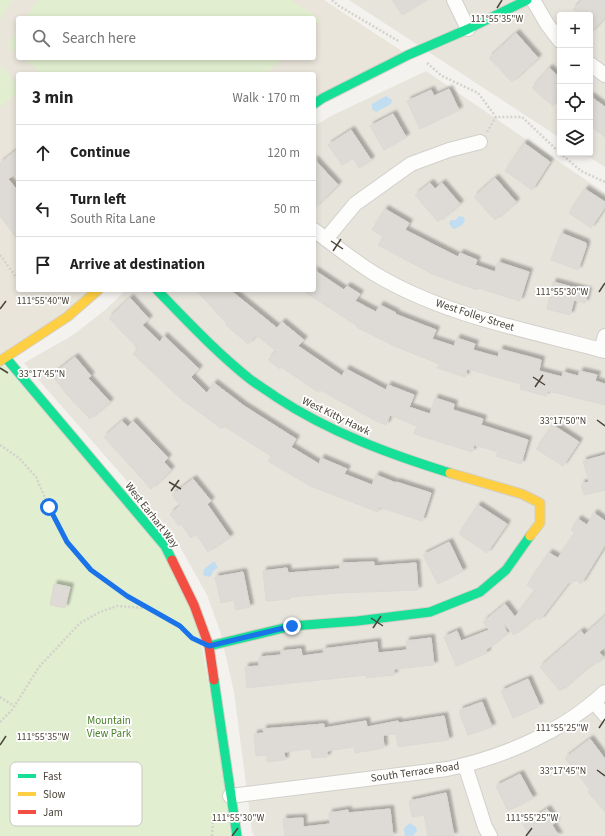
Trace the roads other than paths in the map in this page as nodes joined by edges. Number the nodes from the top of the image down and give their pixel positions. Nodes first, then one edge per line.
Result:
1 (454, 0) edge
2 (527, 0) edge
3 (533, 0) edge
4 (468, 29) junction
5 (557, 37) edge
6 (593, 66) edge
7 (605, 74) edge
8 (316, 103) edge
9 (480, 142) road end
10 (316, 232) edge
11 (326, 239) junction
12 (96, 292) edge
13 (159, 292) edge
14 (605, 336) edge
15 (603, 350) edge
16 (3, 359) edge
17 (209, 646) junction
18 (605, 692) edge
19 (594, 702) junction
20 (605, 715) edge
21 (465, 765) junction
22 (230, 796) junction
23 (236, 836) edge
24 (490, 836) edge

1 - 4 street
2 - 4 street
3 - 5 street
4 - 8 street
6 - 7 street
9 - 11 street
10 - 11 street, West Folley Street
11 - 15 street, West Folley Street
12 - 16 street
13 - 17 street, West Kitty Hawk
14 - 15 street
16 - 17 street, West Earhart Way
17 - 22 street, West Earhart Way
18 - 19 street, South Terrace Road
19 - 20 street
19 - 21 street, South Terrace Road
21 - 22 street, South Terrace Road
21 - 24 street
22 - 23 street, West Earhart Way

